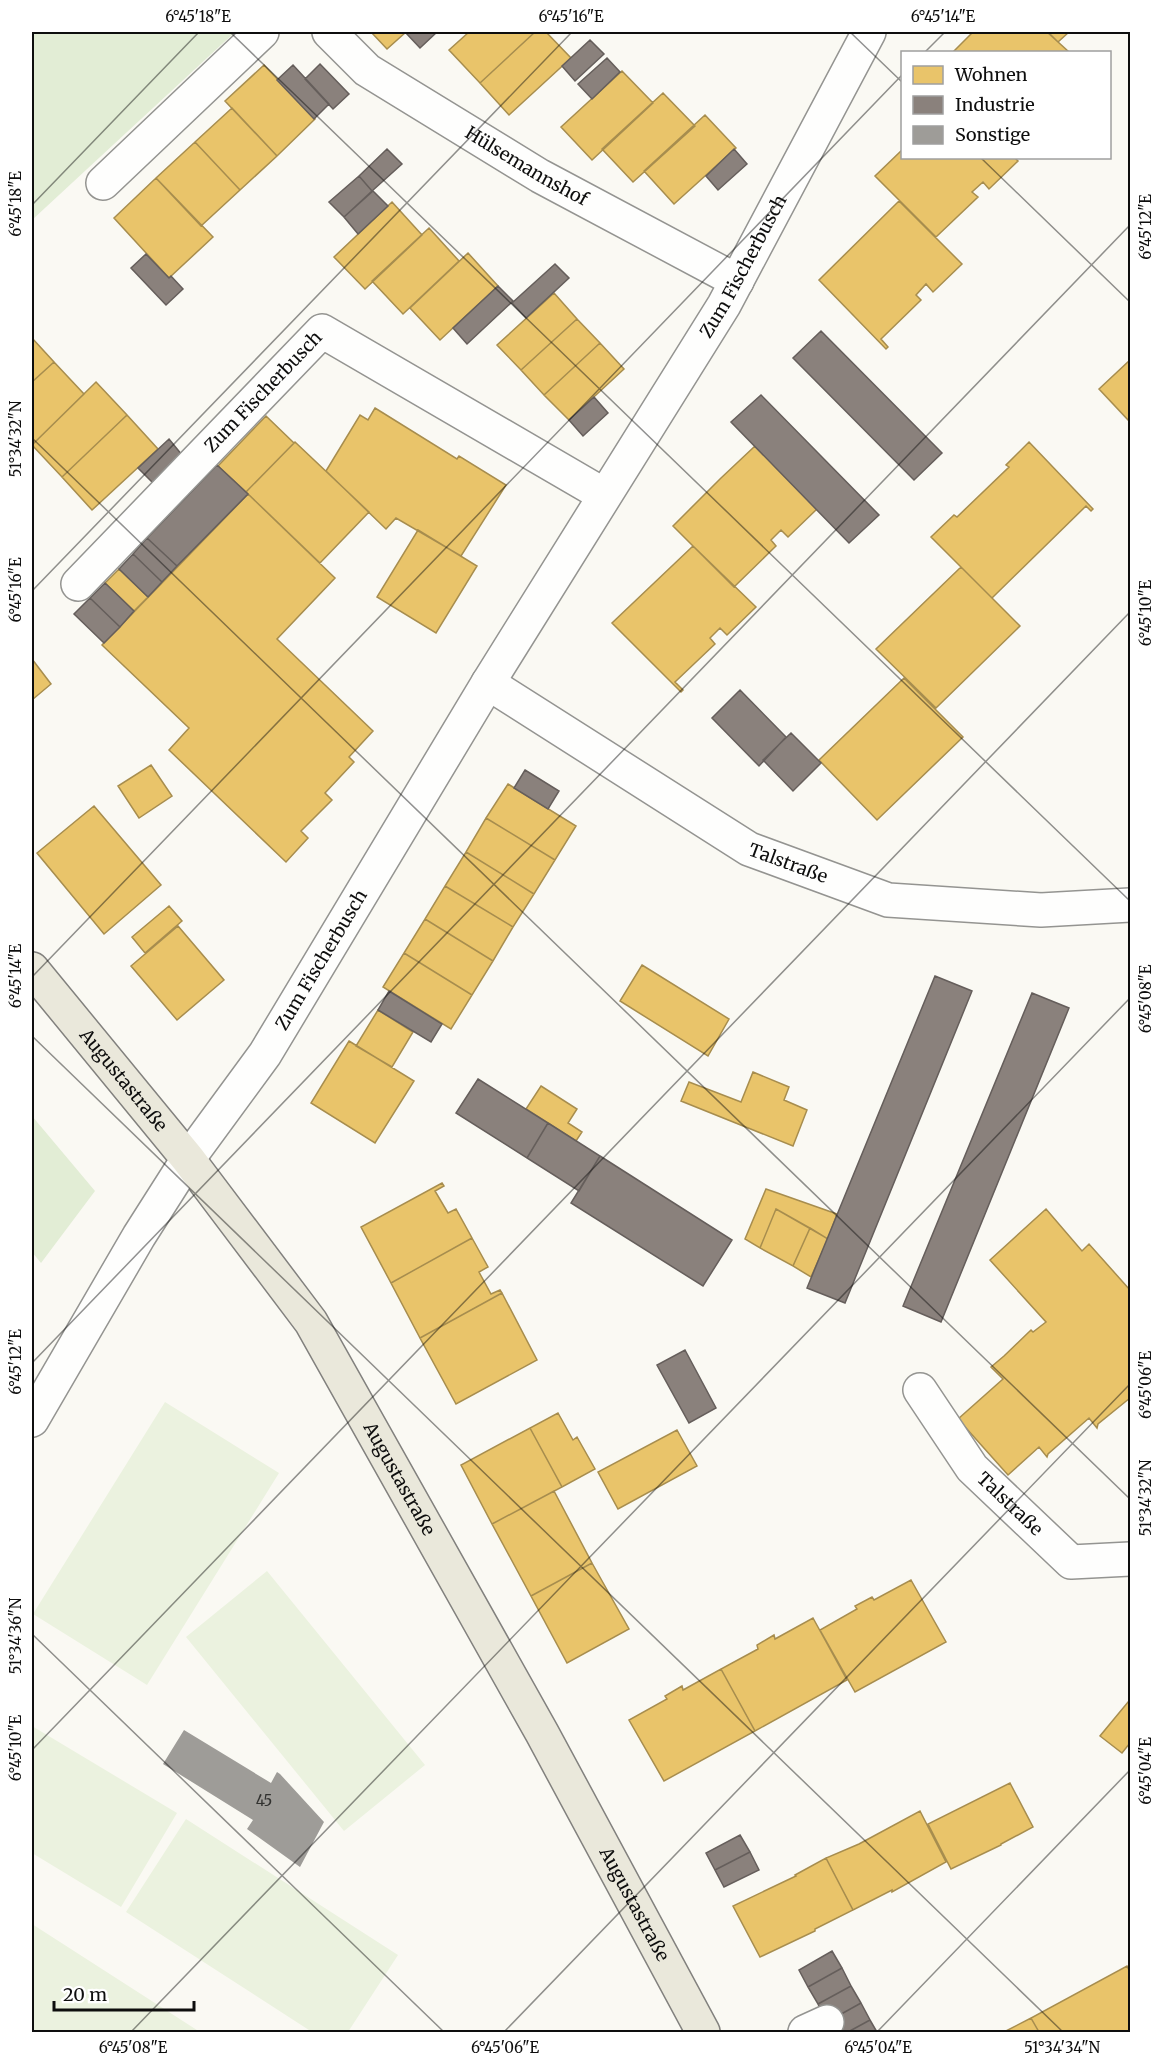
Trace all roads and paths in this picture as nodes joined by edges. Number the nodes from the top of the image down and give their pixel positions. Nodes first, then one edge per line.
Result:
1 (262, 32) edge
2 (329, 32) edge
3 (869, 32) edge
4 (103, 183) dead end
5 (737, 281) junction
6 (604, 495) junction
7 (78, 584) dead end
8 (488, 683) junction
9 (1131, 905) edge
10 (32, 969) edge
11 (188, 1159) junction
12 (920, 1390) dead end
13 (32, 1420) edge
14 (1131, 1559) edge
15 (703, 2032) edge

1 - 4 street
2 - 5 street, Hülsemannshof
3 - 5 street, Zum Fischerbusch
5 - 6 street, Zum Fischerbusch
6 - 7 street, Zum Fischerbusch
6 - 8 street, Zum Fischerbusch
8 - 9 street, Talstraße
8 - 11 street, Zum Fischerbusch
10 - 11 main road, Augustastraße
11 - 13 street, Zum Fischerbusch
11 - 15 main road, Augustastraße
12 - 14 street, Talstraße

